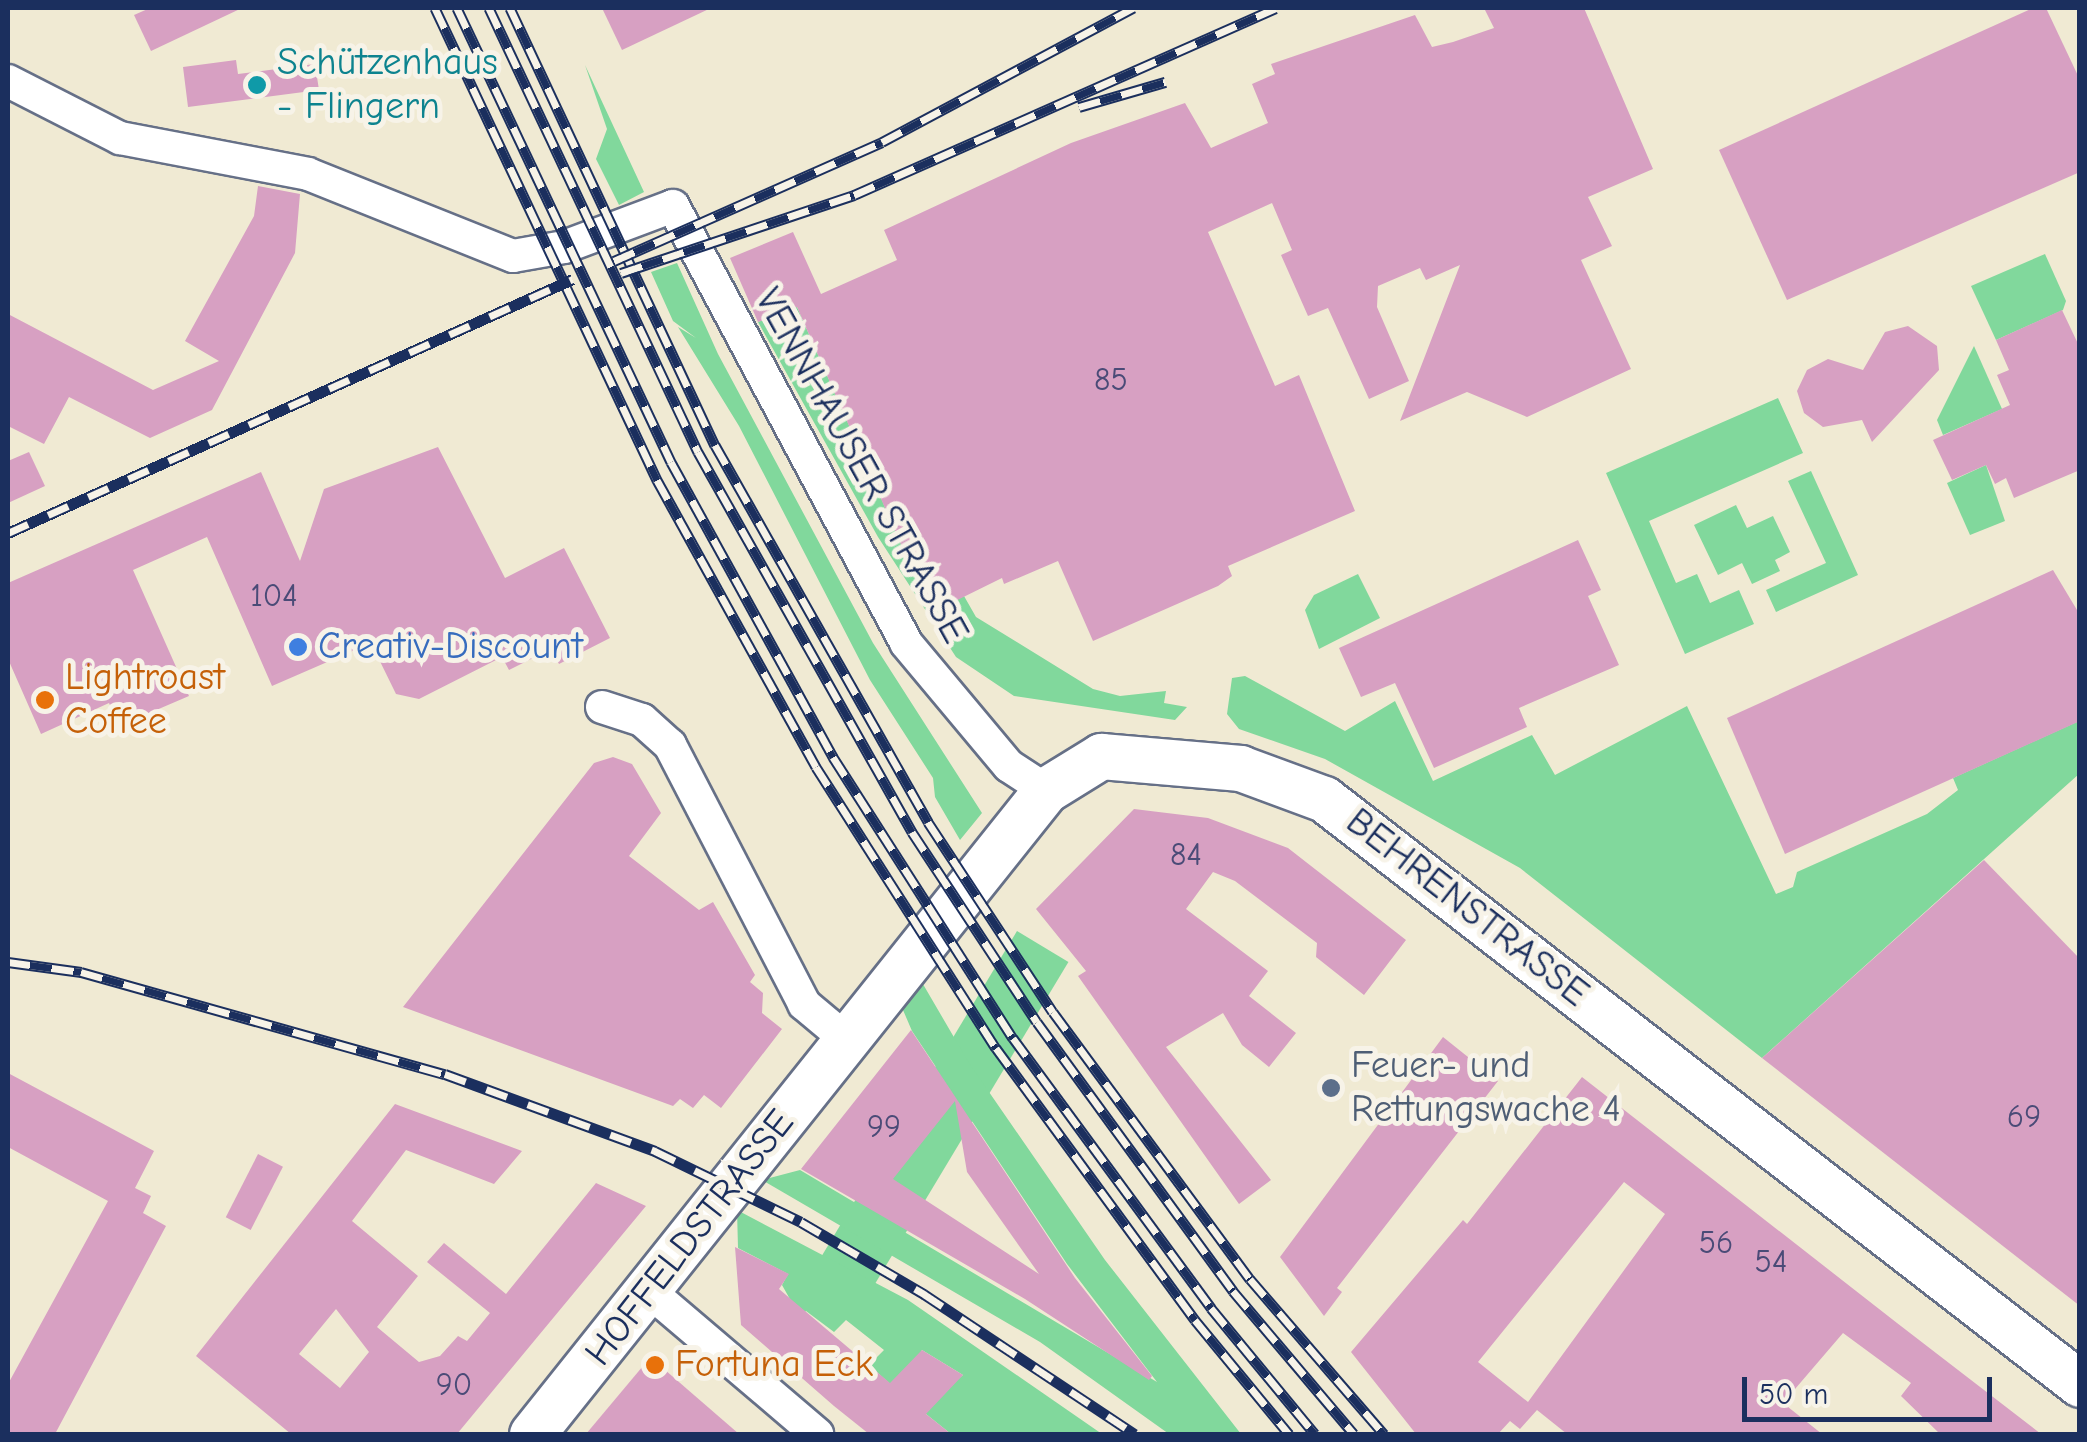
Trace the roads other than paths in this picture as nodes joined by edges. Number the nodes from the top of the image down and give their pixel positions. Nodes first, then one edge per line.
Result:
1 (8, 81) edge
2 (602, 707) dead end
3 (1046, 790) junction
4 (846, 1040) junction
5 (649, 1291) junction
6 (2080, 1384) edge
7 (532, 1434) edge
8 (817, 1434) edge

1 - 3 street, VENNHAUSER STRASSE
2 - 4 street
3 - 4 street, HOFFELDSTRASSE
3 - 6 street, BEHRENSTRASSE
4 - 5 street, HOFFELDSTRASSE
5 - 7 street, HOFFELDSTRASSE
5 - 8 street

